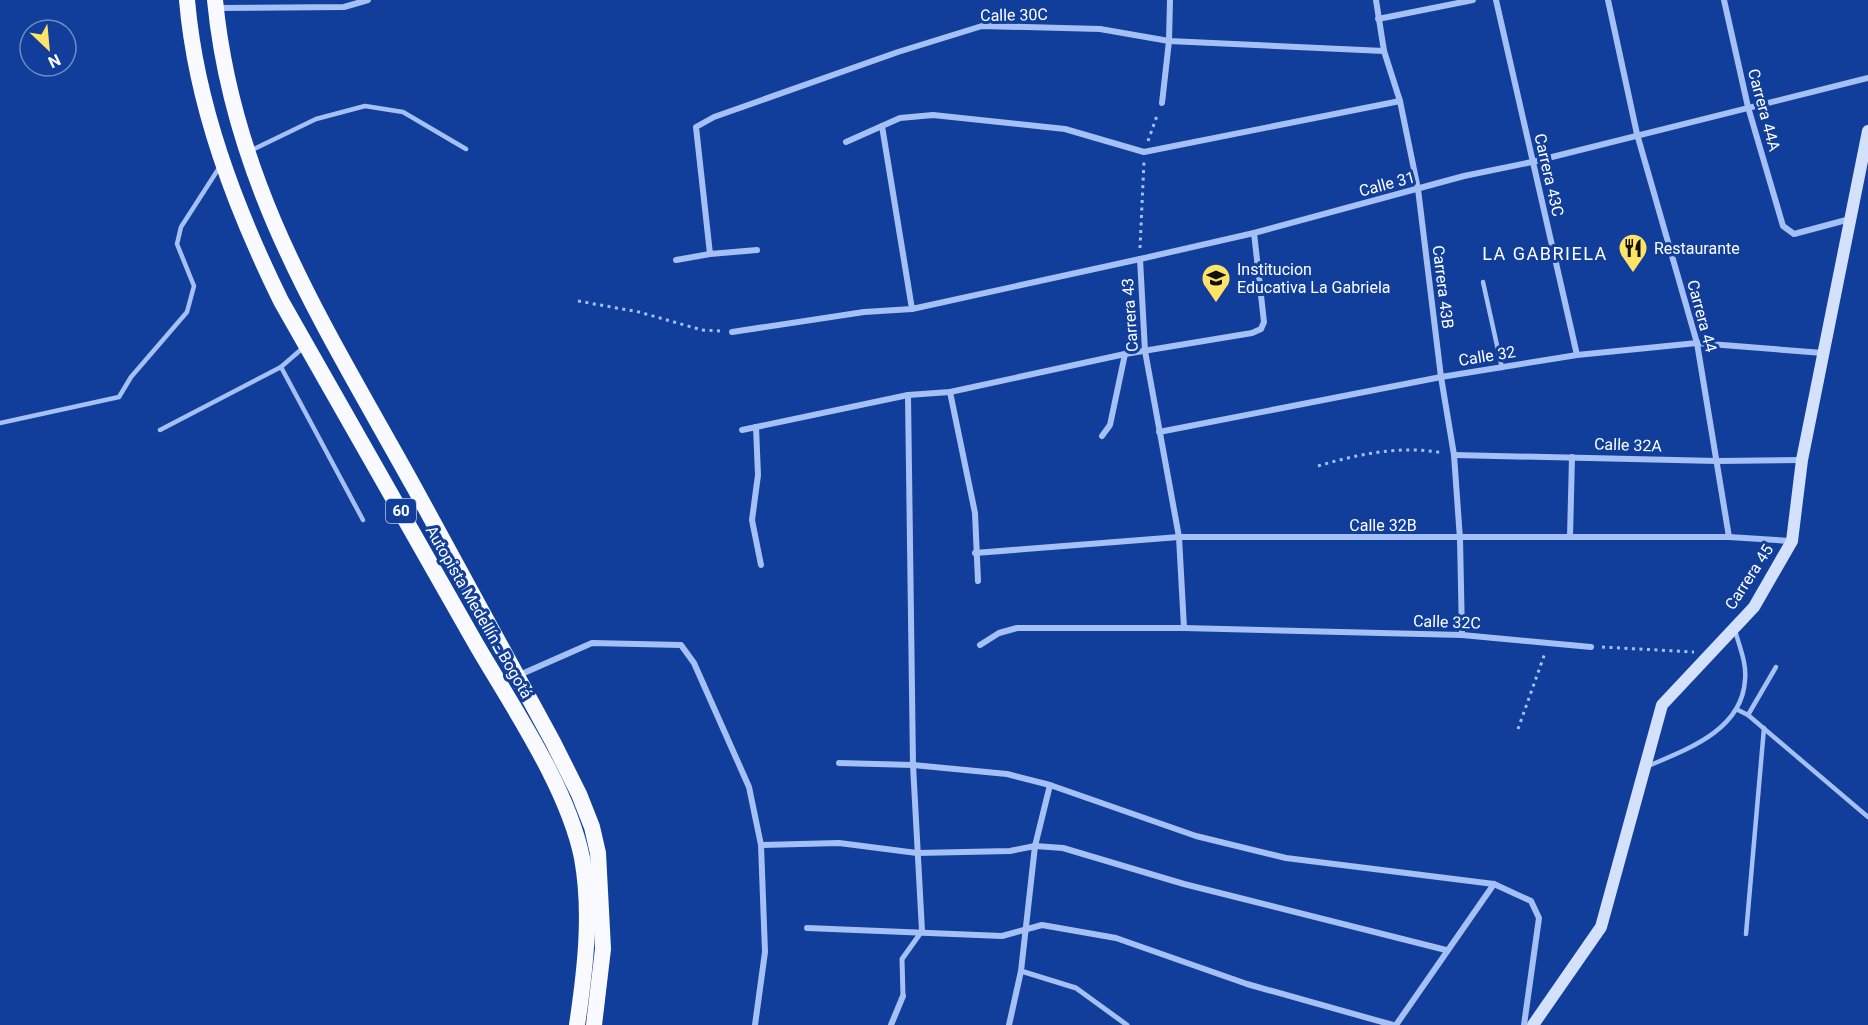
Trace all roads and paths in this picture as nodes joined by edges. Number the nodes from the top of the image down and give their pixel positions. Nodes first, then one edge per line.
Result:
1 (187, 0) edge
2 (368, 0) edge
3 (1170, 0) edge
4 (1376, 0) edge
5 (1473, 0) edge
6 (1496, 0) edge
7 (1608, 0) edge
8 (1724, 0) edge
9 (215, 4) edge
10 (1378, 19) junction
11 (1169, 41) junction
12 (1384, 51) junction
13 (1868, 78) edge
14 (1400, 101) junction
15 (1162, 103) joint
16 (1748, 107) junction
17 (882, 126) junction
18 (1868, 131) edge
19 (1637, 134) junction
20 (846, 141) dead end
21 (466, 149) dead end
22 (247, 152) junction
23 (1144, 152) junction
24 (1532, 162) junction
25 (222, 163) junction
26 (1418, 189) junction
27 (1850, 219) junction
28 (1254, 233) junction
29 (757, 250) dead end
30 (710, 254) junction
31 (1140, 259) junction
32 (676, 260) dead end
33 (1483, 282) dead end
34 (578, 301) dead end
35 (912, 309) junction
36 (732, 332) joint
37 (1697, 343) junction
38 (306, 345) junction
39 (1144, 351) junction
40 (1823, 353) junction
41 (1125, 354) junction
42 (1577, 355) junction
43 (280, 367) junction
44 (1502, 368) junction
45 (1441, 377) junction
46 (950, 392) junction
47 (908, 395) junction
48 (0, 423) edge
49 (756, 427) junction
50 (160, 430) dead end
51 (742, 430) dead end
52 (1159, 432) junction
53 (1102, 436) dead end
54 (1454, 455) junction
55 (1572, 457) junction
56 (1802, 460) junction
57 (1717, 461) junction
58 (1318, 466) dead end
59 (363, 520) dead end
60 (1179, 537) junction
61 (1570, 537) junction
62 (1729, 537) junction
63 (1460, 539) junction
64 (1792, 541) junction
65 (975, 553) junction
66 (761, 565) dead end
67 (978, 581) dead end
68 (1184, 628) junction
69 (1735, 629) junction
70 (1462, 635) junction
71 (1549, 642) junction
72 (980, 645) dead end
73 (1591, 646) joint
74 (1708, 653) junction
75 (1776, 667) dead end
76 (516, 677) junction
77 (1738, 710) junction
78 (1748, 715) junction
79 (1764, 728) junction
80 (1518, 729) dead end
81 (839, 763) dead end
82 (913, 765) junction
83 (1645, 767) junction
84 (1050, 785) junction
85 (1868, 817) edge
86 (761, 845) junction
87 (1035, 846) junction
88 (917, 853) junction
89 (1494, 884) junction
90 (807, 928) dead end
91 (922, 932) junction
92 (1024, 932) junction
93 (1746, 934) dead end
94 (1446, 950) junction
95 (1022, 971) junction
96 (903, 996) joint
97 (577, 1025) edge
98 (594, 1025) edge
99 (755, 1025) edge
100 (891, 1025) edge
101 (1009, 1025) edge
102 (1127, 1025) edge
103 (1394, 1025) edge
104 (1524, 1025) edge
105 (1533, 1025) edge

1 - 25 highway, Autopista Medellín - Bogotá / 60
2 - 9 street
3 - 11 street
4 - 10 street, Carrera 43B
5 - 10 street
6 - 24 street, Carrera 43C
7 - 19 street, Carrera 44
8 - 16 street, Carrera 44A
9 - 22 highway, Autopista Medellín - Bogotá / 60
10 - 12 street, Carrera 43B
11 - 12 street, Calle 30C
11 - 15 street
11 - 30 street, Calle 30C
12 - 14 street, Carrera 43B
13 - 16 street, Calle 31
14 - 23 street
14 - 26 street, Carrera 43B
15 - 23 path, Carrera 43
16 - 19 street, Calle 31
16 - 27 street, Carrera 44A
17 - 20 street
17 - 23 street
17 - 35 street
18 - 27 main road, Carrera 45
19 - 24 street, Calle 31
19 - 37 street, Carrera 44
21 - 22 lane
22 - 76 highway, Autopista Medellín - Bogotá / 60
23 - 31 path, Carrera 43
24 - 26 street, Calle 31
24 - 42 street, Carrera 43C
25 - 38 highway, Autopista Medellín - Bogotá / 60
25 - 48 lane
26 - 28 street, Calle 31
26 - 45 street, Carrera 43B
27 - 40 main road, Carrera 45
28 - 31 street, Calle 31
28 - 39 street
29 - 30 street
30 - 32 street
31 - 35 street, Calle 31
31 - 39 street, Carrera 43
33 - 44 lane
34 - 36 path
35 - 36 street, Calle 31
37 - 40 street, Calle 32
37 - 42 street, Calle 32
37 - 57 street, Carrera 44
38 - 43 lane
38 - 97 highway, Autopista Medellín - Bogotá / 60
39 - 41 street
39 - 52 street, Carrera 43
40 - 56 main road, Carrera 45
41 - 46 street
41 - 53 street
42 - 44 street, Calle 32
43 - 50 lane
43 - 59 lane
44 - 45 street, Calle 32
45 - 52 street, Calle 32
45 - 54 street, Carrera 43B
46 - 47 street
46 - 65 street
47 - 49 street
47 - 82 street
49 - 51 street
49 - 66 street
52 - 60 street, Carrera 43
54 - 55 street, Calle 32A
54 - 58 path
54 - 63 street, Carrera 43B
55 - 57 street, Calle 32A
55 - 61 street
56 - 57 street, Calle 32A
56 - 64 main road, Carrera 45
57 - 62 street, Carrera 44
60 - 63 street, Calle 32B
60 - 65 street, Calle 32B
60 - 68 street, Carrera 43
61 - 62 street, Calle 32B
61 - 63 street, Calle 32B
62 - 64 street, Calle 32B
63 - 70 street, Carrera 43B
64 - 69 main road, Carrera 45
65 - 67 street
68 - 70 street, Calle 32C
68 - 72 street, Calle 32C
69 - 74 main road, Carrera 45
69 - 77 lane
70 - 71 street, Calle 32C
71 - 73 street, Calle 32C
71 - 80 path
73 - 74 path
74 - 83 main road, Carrera 45
75 - 78 lane
76 - 86 street
76 - 98 highway, Autopista Medellín - Bogotá / 60
77 - 78 lane
77 - 83 lane
78 - 79 lane
79 - 85 lane
79 - 93 lane
81 - 82 street
82 - 84 street
82 - 88 street
83 - 105 main road, Carrera 45
84 - 87 street
84 - 89 street
86 - 88 street
86 - 99 street
87 - 88 street
87 - 92 street
87 - 94 street
88 - 91 street
89 - 94 street
89 - 104 street
90 - 91 street
91 - 92 street
91 - 96 street
92 - 95 street
92 - 103 street
94 - 103 street
95 - 101 street
95 - 102 street
96 - 100 street

